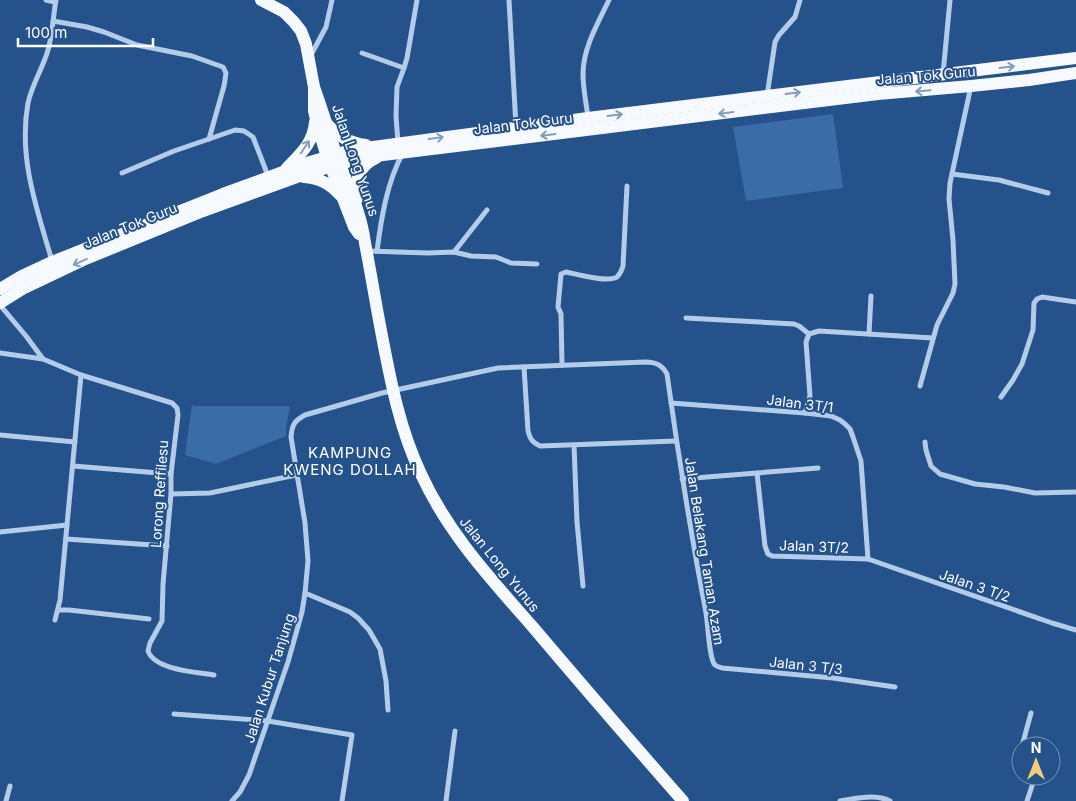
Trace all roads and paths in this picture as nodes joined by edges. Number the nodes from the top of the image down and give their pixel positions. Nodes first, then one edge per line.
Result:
1 (46, 0) edge
2 (261, 0) edge
3 (332, 0) edge
4 (417, 0) edge
5 (509, 0) edge
6 (609, 0) edge
7 (800, 0) edge
8 (950, 0) edge
9 (55, 1) edge
10 (53, 20) junction
11 (362, 53) dead end
12 (309, 57) junction
13 (1076, 58) edge
14 (404, 68) junction
15 (972, 71) junction
16 (1076, 73) edge
17 (943, 74) junction
18 (1006, 82) junction
19 (971, 86) junction
20 (766, 96) junction
21 (588, 118) junction
22 (321, 120) junction
23 (516, 128) junction
24 (210, 139) junction
25 (400, 148) junction
26 (381, 150) junction
27 (334, 161) junction
28 (122, 173) dead end
29 (952, 174) junction
30 (287, 176) junction
31 (269, 177) junction
32 (627, 186) dead end
33 (1048, 193) dead end
34 (353, 210) junction
35 (487, 210) dead end
36 (369, 248) junction
37 (454, 252) junction
38 (52, 262) junction
39 (537, 264) dead end
40 (0, 289) edge
41 (870, 296) dead end
42 (1076, 302) edge
43 (0, 304) edge
44 (686, 318) dead end
45 (809, 334) junction
46 (869, 334) junction
47 (933, 338) junction
48 (0, 353) edge
49 (43, 359) junction
50 (562, 365) junction
51 (524, 367) junction
52 (81, 375) junction
53 (920, 386) dead end
54 (392, 391) junction
55 (1001, 397) dead end
56 (671, 403) junction
57 (805, 413) junction
58 (0, 436) edge
59 (676, 441) junction
60 (75, 442) junction
61 (925, 442) dead end
62 (574, 445) junction
63 (72, 466) junction
64 (818, 468) dead end
65 (757, 473) junction
66 (171, 474) junction
67 (296, 475) junction
68 (682, 478) junction
69 (1076, 492) edge
70 (171, 494) junction
71 (67, 525) junction
72 (0, 532) edge
73 (66, 539) junction
74 (167, 546) junction
75 (868, 559) junction
76 (583, 586) dead end
77 (305, 594) junction
78 (58, 610) junction
79 (149, 618) dead end
80 (55, 620) dead end
81 (1076, 630) edge
82 (714, 664) joint
83 (214, 674) dead end
84 (895, 687) dead end
85 (388, 710) dead end
86 (1031, 713) dead end
87 (174, 714) dead end
88 (268, 721) junction
89 (455, 731) dead end
90 (1025, 736) edge
91 (10, 786) dead end
92 (1032, 786) edge
93 (6, 801) edge
94 (232, 801) edge
95 (342, 801) edge
96 (446, 801) edge
97 (683, 801) edge
98 (840, 801) edge
99 (890, 801) edge
100 (1027, 801) edge

1 - 9 street
2 - 12 main road, Jalan Long Yunus
3 - 12 street
4 - 14 street
5 - 23 street
6 - 21 street
7 - 20 street
8 - 17 street
9 - 10 street
10 - 24 street
10 - 38 street
11 - 14 street
12 - 22 main road, Jalan Long Yunus
15 -> 13 main road, Jalan Tok Guru
14 - 25 street
15 - 17 main road, Jalan Tok Guru
15 - 18 main road
16 - 18 main road, Jalan Tok Guru
20 -> 17 main road, Jalan Tok Guru
18 - 19 main road, Jalan Tok Guru
19 -> 25 main road, Jalan Tok Guru
19 - 29 street
21 -> 20 main road, Jalan Tok Guru
21 - 23 main road, Jalan Tok Guru
22 - 26 main road
22 - 27 main road, Jalan Long Yunus
30 -> 22 main road
25 -> 23 main road, Jalan Tok Guru
24 - 28 street
24 - 31 street
25 - 26 main road, Jalan Tok Guru
25 - 36 street
26 - 27 main road, Jalan Tok Guru
26 - 34 main road
27 - 30 main road, Jalan Tok Guru
27 - 34 main road, Jalan Long Yunus
29 - 33 street
29 - 47 street
30 - 31 main road, Jalan Tok Guru
30 - 34 main road
30 -> 43 main road, Jalan Tok Guru
31 - 38 main road, Jalan Tok Guru
32 - 50 street
34 - 36 main road, Jalan Long Yunus
35 - 37 street
36 - 37 street
36 - 54 main road, Jalan Long Yunus
37 - 39 street
38 - 40 main road, Jalan Tok Guru
41 - 46 street
42 - 55 street
43 - 49 street
44 - 45 street
45 - 46 street
45 - 57 street
46 - 47 street
47 - 53 street
48 - 49 street, Lorong Reffilesu
49 - 52 street, Lorong Reffilesu
50 - 51 street
50 - 56 street, Jalan Belakang Taman Azam
51 - 54 street
51 - 62 street
52 - 60 street
52 - 66 street, Lorong Reffilesu
54 - 67 street, Jalan Kubur Tanjung
54 - 97 main road, Jalan Long Yunus
56 - 57 street, Jalan 3T/1
56 - 59 street, Jalan Belakang Taman Azam
57 - 75 street, Jalan 3T/1
58 - 60 street
59 - 62 street
59 - 68 street, Jalan Belakang Taman Azam
60 - 63 street
61 - 69 street
62 - 76 street
63 - 66 street
63 - 71 street
64 - 65 street
65 - 68 street
65 - 75 street, Jalan 3T/2
66 - 70 street, Lorong Reffilesu
67 - 70 street
67 - 77 street, Jalan Kubur Tanjung
68 - 82 street, Jalan Belakang Taman Azam
70 - 74 street, Lorong Reffilesu
71 - 72 street
71 - 73 street
73 - 74 street
73 - 78 street
74 - 83 street, Lorong Reffilesu
75 - 81 street, Jalan 3 T/2
77 - 85 street
77 - 88 street, Jalan Kubur Tanjung
78 - 79 street
78 - 80 street
82 - 84 street, Jalan 3 T/3
86 - 90 street
87 - 88 street
88 - 94 street, Jalan Kubur Tanjung
88 - 95 street
89 - 96 street
91 - 93 street
92 - 100 street
98 - 99 street

